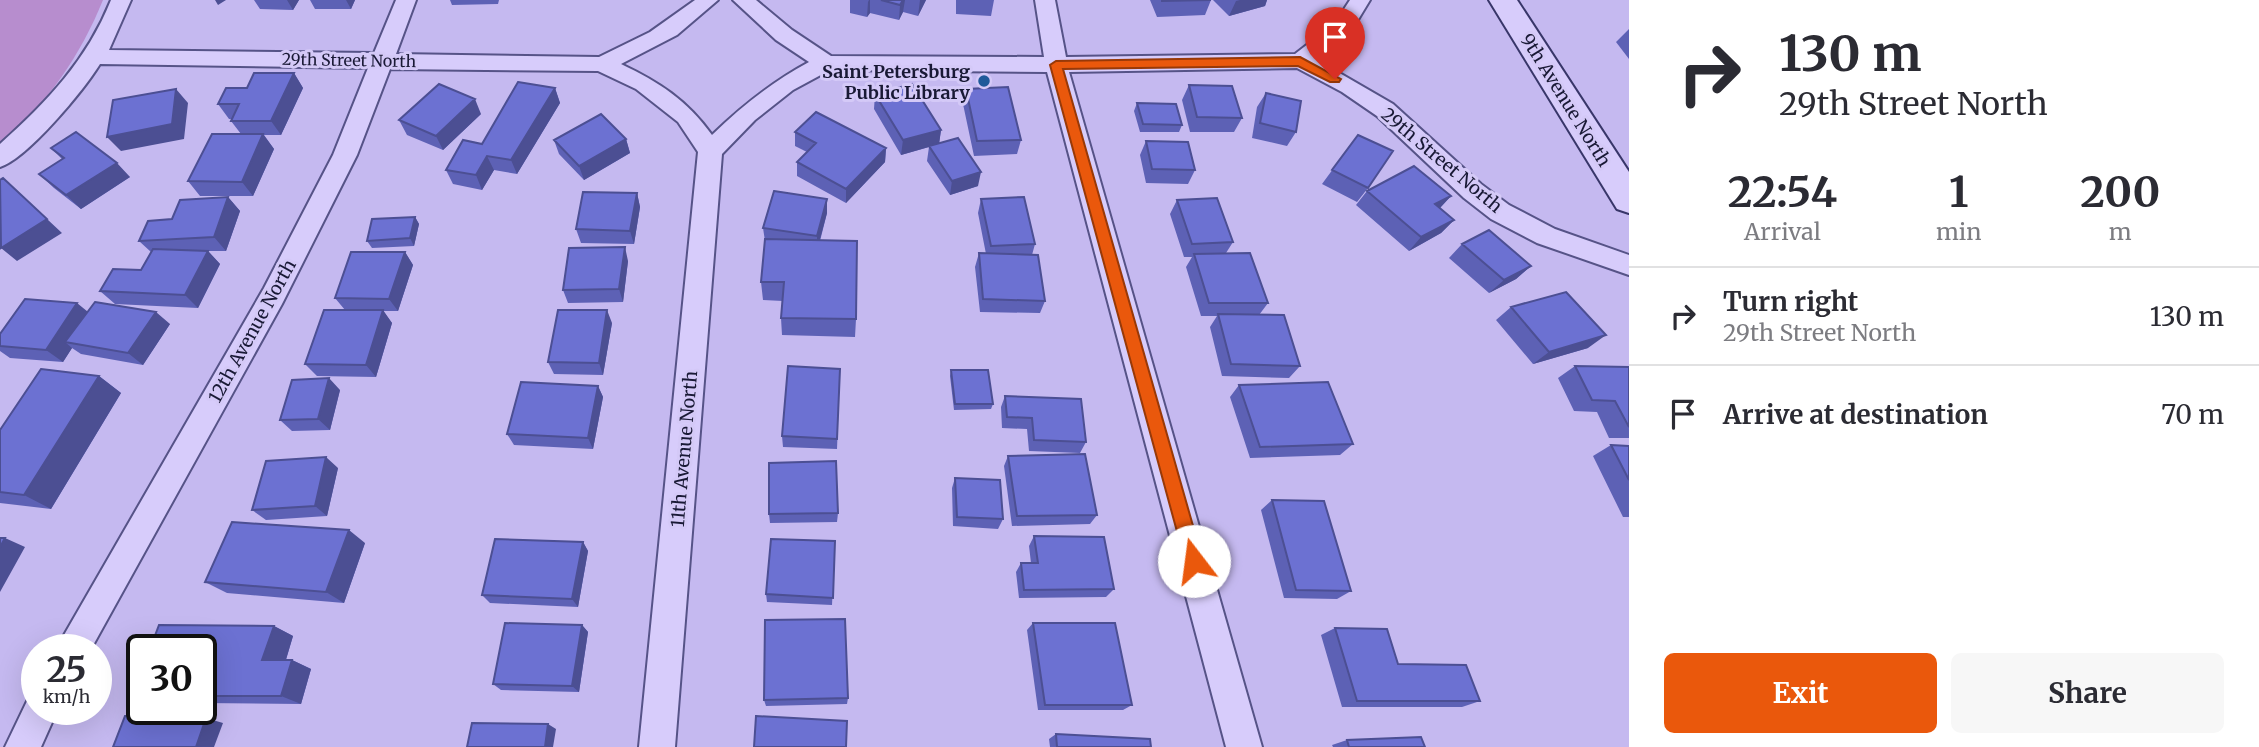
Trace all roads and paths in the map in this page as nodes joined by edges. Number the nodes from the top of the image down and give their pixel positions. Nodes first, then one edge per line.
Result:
1 (121, 0) edge
2 (406, 0) edge
3 (708, 0) edge
4 (743, 0) edge
5 (1045, 0) edge
6 (1360, 0) edge
7 (1503, 0) edge
8 (96, 57) junction
9 (384, 60) junction
10 (1300, 61) junction
11 (825, 63) junction
12 (601, 64) junction
13 (1056, 65) junction
14 (710, 151) junction
15 (0, 158) edge
16 (1629, 200) edge
17 (1629, 265) edge
18 (82, 634) edge
19 (33, 725) edge
20 (23, 747) edge
21 (657, 747) edge
22 (1244, 747) edge

1 - 8 street
2 - 9 street, 12th Avenue North
3 - 12 street, 29th Street North
4 - 11 street
5 - 13 street
6 - 10 street
7 - 16 street, 9th Avenue North
8 - 9 street, 29th Street North
8 - 15 street
9 - 12 street, 29th Street North
9 - 18 street, 12th Avenue North
10 - 13 street, 29th Street North
10 - 17 street, 29th Street North
11 - 13 street, 29th Street North
11 - 14 street, 29th Street North
12 - 14 street, 29th Street North
13 - 22 street
14 - 21 street, 11th Avenue North
19 - 20 street

